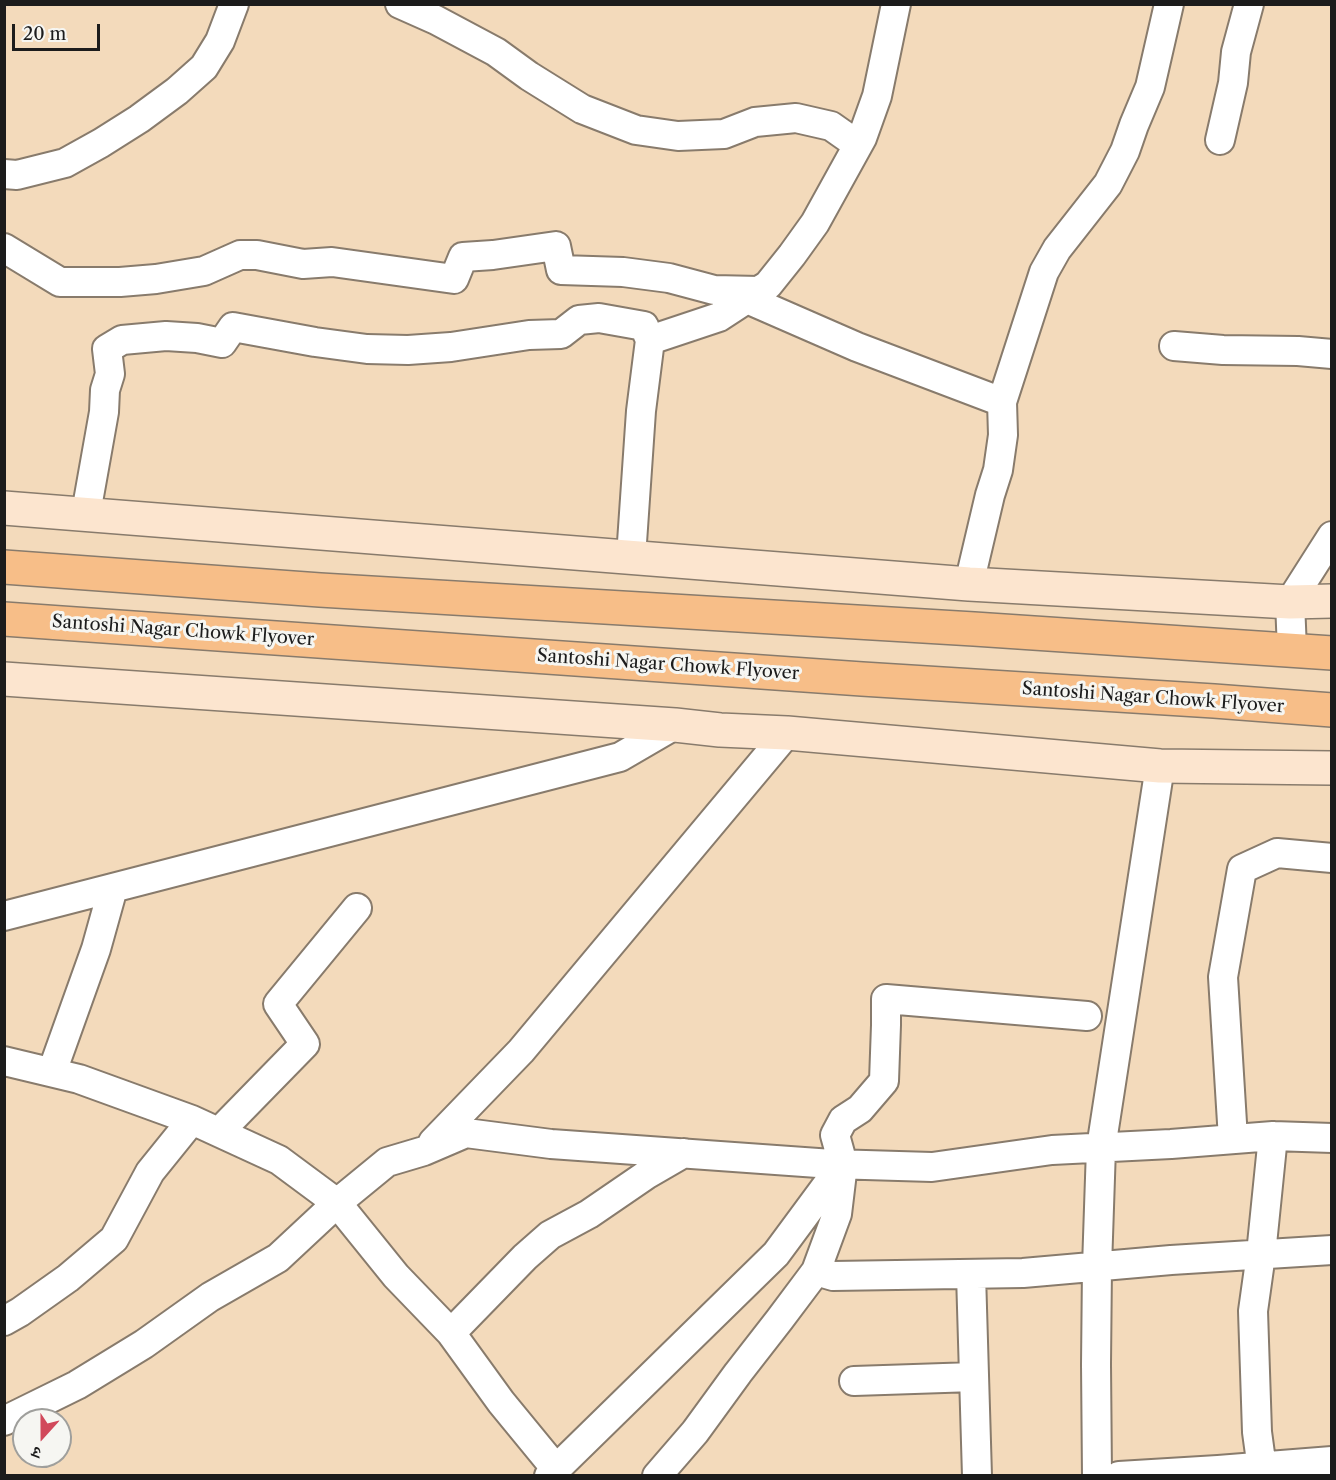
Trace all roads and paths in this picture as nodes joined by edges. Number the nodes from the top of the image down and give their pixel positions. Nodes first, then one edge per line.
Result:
1 (234, 4) edge
2 (400, 4) edge
3 (896, 4) edge
4 (1169, 4) edge
5 (1249, 4) edge
6 (1220, 140) dead end
7 (858, 145) junction
8 (4, 174) edge
9 (4, 248) edge
10 (753, 295) junction
11 (650, 340) junction
12 (1174, 346) dead end
13 (1332, 354) edge
14 (1002, 402) junction
15 (4, 508) edge
16 (86, 513) junction
17 (1332, 536) edge
18 (631, 557) junction
19 (4, 567) edge
20 (969, 584) junction
21 (1332, 601) edge
22 (1290, 602) junction
23 (4, 619) edge
24 (1292, 650) junction
25 (1332, 653) edge
26 (4, 679) edge
27 (1332, 710) edge
28 (675, 725) junction
29 (787, 734) junction
30 (1160, 766) junction
31 (1332, 768) edge
32 (1332, 858) edge
33 (113, 888) junction
34 (357, 908) dead end
35 (4, 916) edge
36 (1087, 1016) dead end
37 (4, 1061) edge
38 (52, 1072) junction
39 (192, 1119) junction
40 (219, 1132) junction
41 (1273, 1136) junction
42 (1332, 1138) edge
43 (1233, 1139) junction
44 (1101, 1148) junction
45 (424, 1151) junction
46 (684, 1153) junction
47 (843, 1164) junction
48 (337, 1203) junction
49 (1332, 1250) edge
50 (1261, 1254) junction
51 (1096, 1267) junction
52 (816, 1270) junction
53 (971, 1274) junction
54 (4, 1321) edge
55 (451, 1333) junction
56 (974, 1377) junction
57 (854, 1381) dead end
58 (4, 1421) edge
59 (1332, 1461) edge
60 (1263, 1471) edge
61 (552, 1472) edge
62 (657, 1476) edge
63 (977, 1476) edge
64 (1097, 1476) edge
65 (1119, 1476) edge

1 - 8 street
2 - 7 street
3 - 7 street
4 - 14 street
5 - 6 street
7 - 10 street
9 - 10 street
10 - 11 street
10 - 14 street
11 - 16 street
11 - 18 street
12 - 13 street
14 - 20 street
15 - 16 street
16 - 18 street
17 - 22 street
18 - 20 street
19 - 24 highway
20 - 22 street
21 - 22 street
22 - 24 street
23 - 27 highway, Santoshi Nagar Chowk Flyover
24 - 25 highway
26 - 28 street
28 - 29 street
28 - 33 street
29 - 30 street
29 - 45 street
30 - 31 street
30 - 44 street
32 - 43 street
33 - 35 street
33 - 38 street
34 - 40 street
36 - 47 street
37 - 38 street
38 - 39 street
39 - 40 street
39 - 54 street
40 - 48 street
41 - 42 street
41 - 43 street
41 - 50 street
43 - 44 street
44 - 47 street
44 - 51 street
45 - 46 street
45 - 48 street
46 - 47 street
46 - 55 street
47 - 52 street
47 - 61 street
48 - 55 street
48 - 58 street
49 - 50 street
50 - 51 street
50 - 60 street
51 - 53 street
51 - 64 street
52 - 53 street
52 - 62 street
53 - 56 street
55 - 61 street
56 - 57 street
56 - 63 street
59 - 60 street
60 - 65 street

